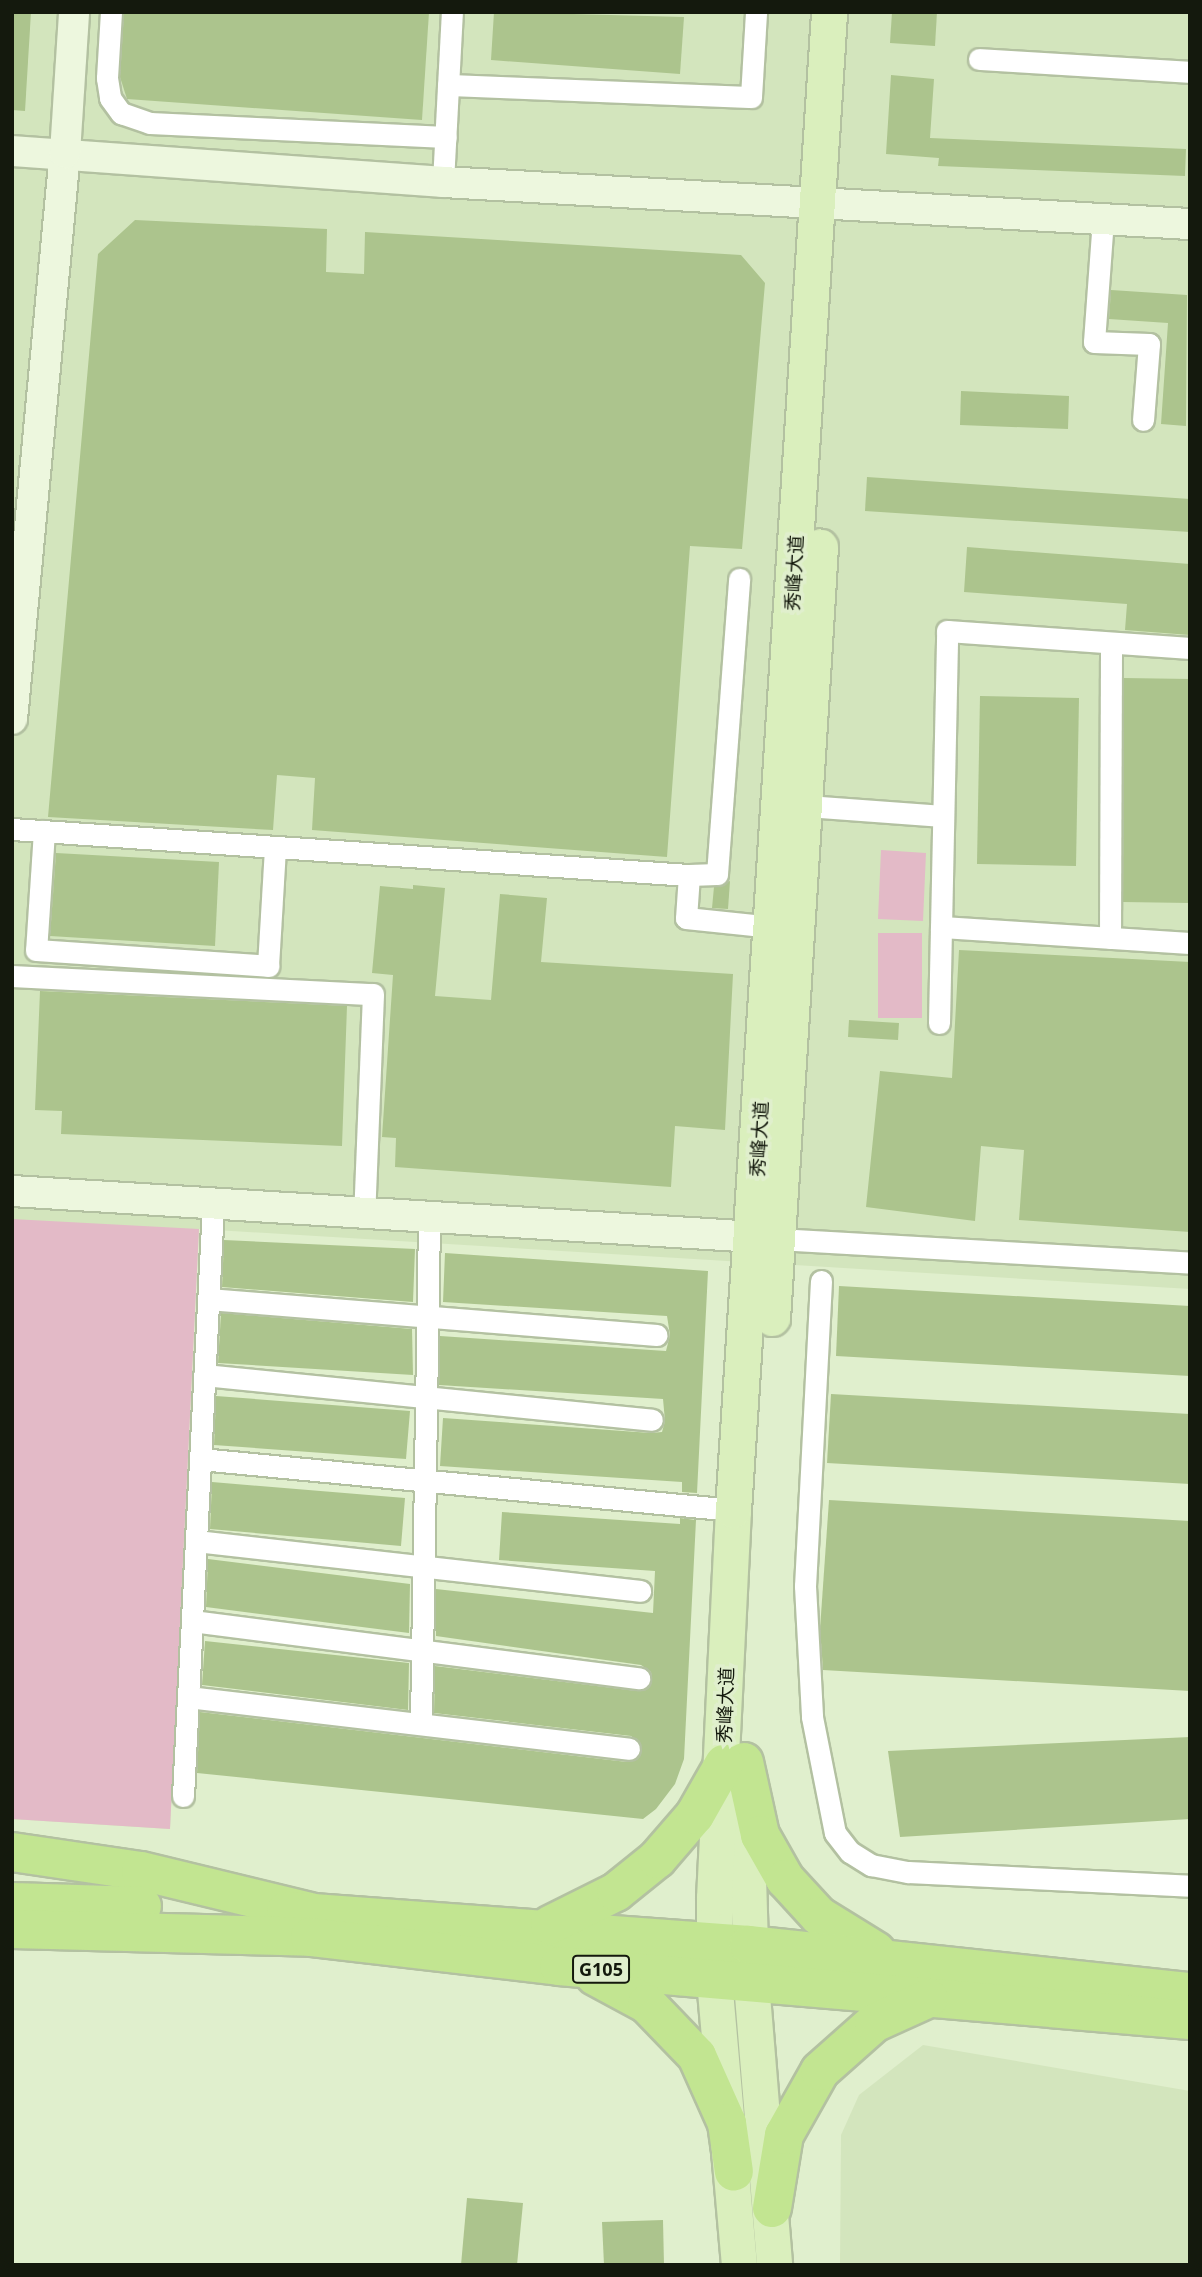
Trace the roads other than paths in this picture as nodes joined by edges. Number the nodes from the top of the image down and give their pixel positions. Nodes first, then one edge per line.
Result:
1 (74, 12) edge
2 (111, 12) edge
3 (452, 12) edge
4 (756, 12) edge
5 (828, 12) edge
6 (849, 12) edge
7 (979, 60) dead end
8 (1190, 72) edge
9 (449, 85) junction
10 (446, 136) junction
11 (12, 151) edge
12 (65, 153) junction
13 (443, 182) junction
14 (828, 201) junction
15 (1103, 219) junction
16 (1190, 224) edge
17 (1143, 420) dead end
18 (739, 579) dead end
19 (1111, 643) junction
20 (1190, 648) edge
21 (12, 719) edge
22 (807, 806) junction
23 (943, 816) junction
24 (12, 829) edge
25 (44, 831) junction
26 (275, 847) junction
27 (689, 875) junction
28 (773, 927) junction
29 (941, 927) junction
30 (1110, 938) junction
31 (1190, 943) edge
32 (12, 976) edge
33 (939, 1023) dead end
34 (12, 1191) edge
35 (213, 1205) junction
36 (364, 1214) junction
37 (429, 1218) junction
38 (766, 1238) junction
39 (1190, 1264) edge
40 (821, 1281) dead end
41 (208, 1299) junction
42 (427, 1317) junction
43 (657, 1335) dead end
44 (204, 1375) junction
45 (426, 1398) junction
46 (652, 1420) dead end
47 (200, 1459) junction
48 (425, 1481) junction
49 (733, 1510) junction
50 (196, 1541) junction
51 (423, 1567) junction
52 (640, 1591) dead end
53 (192, 1621) junction
54 (422, 1651) junction
55 (639, 1678) dead end
56 (188, 1697) junction
57 (421, 1724) junction
58 (629, 1749) dead end
59 (734, 1763) junction
60 (183, 1796) dead end
61 (12, 1852) edge
62 (1190, 1886) edge
63 (12, 1902) edge
64 (311, 1912) junction
65 (547, 1927) junction
66 (12, 1929) edge
67 (732, 1962) junction
68 (559, 1966) junction
69 (940, 1980) junction
70 (1190, 1992) edge
71 (1190, 2020) edge
72 (734, 2172) junction
73 (772, 2208) junction
74 (738, 2265) edge
75 (774, 2265) edge

1 - 12 street
2 - 10 street
3 - 9 street
4 - 9 street
5 - 14 main road, 秀峰大道
6 - 14 main road, 秀峰大道
7 - 8 street
9 - 10 street
10 - 13 street
11 - 12 street
12 - 13 street
12 - 21 street
13 - 14 street
14 - 15 street
14 - 22 main road, 秀峰大道
14 - 28 main road, 秀峰大道
15 - 16 street
15 - 17 street
18 - 27 street
19 - 20 street
19 - 23 street
19 - 30 street
22 - 23 street
22 - 38 main road, 秀峰大道
23 - 29 street
24 - 25 street
25 - 26 street
25 - 26 street
26 - 27 street
27 - 28 street
28 - 38 main road, 秀峰大道
29 - 30 street
29 - 33 street
30 - 31 street
32 - 36 street
34 - 35 street
35 - 36 street
35 - 41 street
36 - 37 street
37 - 38 street
37 - 42 street
38 - 39 street
38 - 49 main road, 秀峰大道
38 - 59 main road, 秀峰大道
40 - 62 street
41 - 42 street
41 - 44 street
42 - 43 street
42 - 45 street
44 - 45 street
44 - 47 street
45 - 46 street
45 - 48 street
47 - 48 street
47 - 50 street
48 - 49 street
48 - 51 street
49 - 59 main road, 秀峰大道
50 - 51 street
50 - 53 street
51 - 52 street
51 - 54 street
53 - 54 street
53 - 56 street
54 - 55 street
54 - 57 street
56 - 57 street
56 - 60 street
57 - 58 street
59 - 65 highway
59 - 67 main road, 秀峰大道
59 - 69 highway
61 - 64 highway
63 - 64 highway, G105
64 - 65 highway, G105
65 - 67 highway, G105
66 - 68 highway, G105
67 - 68 highway, G105
67 - 69 highway, G105
67 - 72 main road, 秀峰大道
67 - 73 main road, 秀峰大道
68 - 72 highway
69 - 70 highway, G105
69 - 71 highway, G105
69 - 73 highway
72 - 74 main road, 秀峰大道
73 - 75 main road, 秀峰大道

